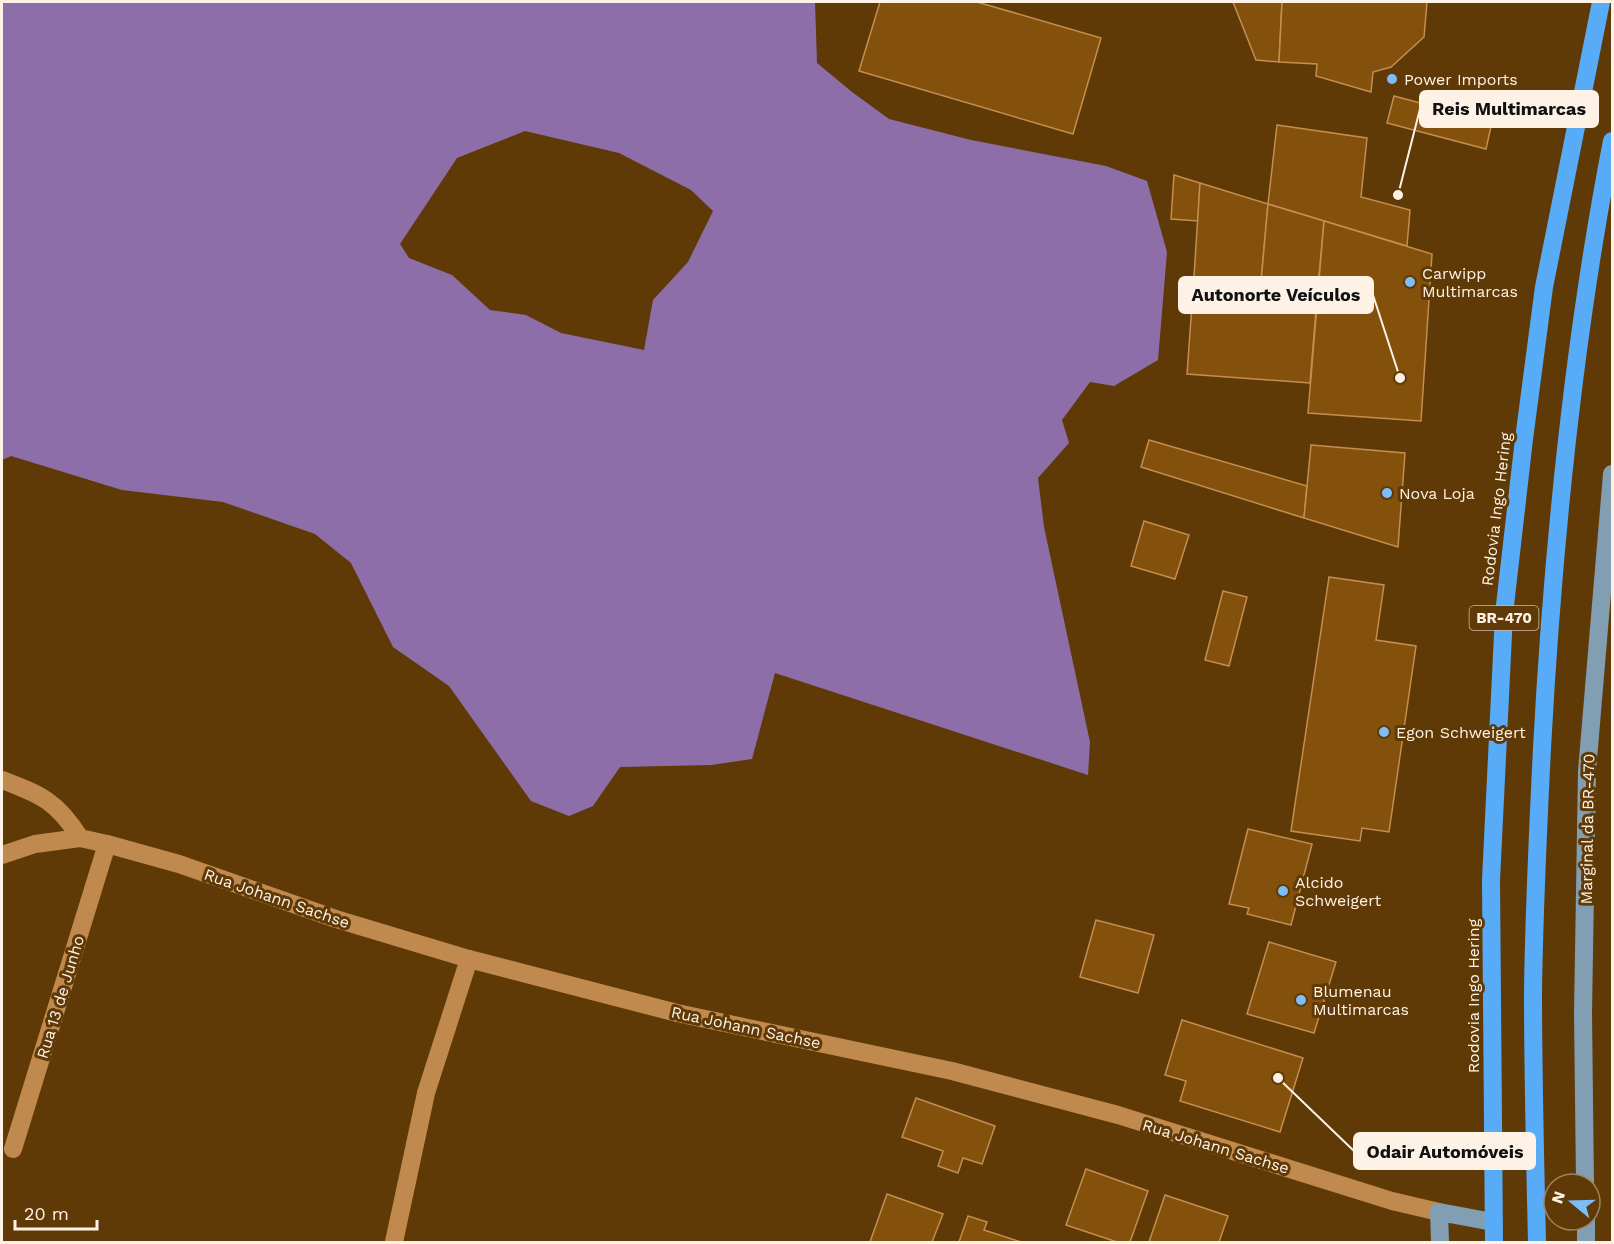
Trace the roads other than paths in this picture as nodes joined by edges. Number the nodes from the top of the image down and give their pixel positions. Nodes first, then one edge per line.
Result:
1 (1601, 2) edge
2 (1612, 141) edge
3 (1612, 474) edge
4 (2, 780) edge
5 (80, 838) junction
6 (107, 844) junction
7 (2, 855) edge
8 (470, 959) junction
9 (13, 1149) dead end
10 (1585, 1172) edge
11 (1439, 1212) junction
12 (1493, 1222) junction
13 (394, 1242) edge
14 (1440, 1242) edge
15 (1494, 1242) edge
16 (1537, 1242) edge

1 - 12 highway, Rodovia Ingo Hering / BR-470
2 - 16 highway, BR-470
3 - 10 main road, Marginal da BR-470
4 - 5 street
5 - 6 street, Rua Johann Sachse
5 - 7 street, Rua Johann Sachse
6 - 8 street, Rua Johann Sachse
6 - 9 street, Rua 13 de Junho
8 - 11 street, Rua Johann Sachse
8 - 13 street
11 - 12 main road, Rua Johann Sachse
11 - 14 main road
12 - 15 highway, Rodovia Ingo Hering / BR-470

